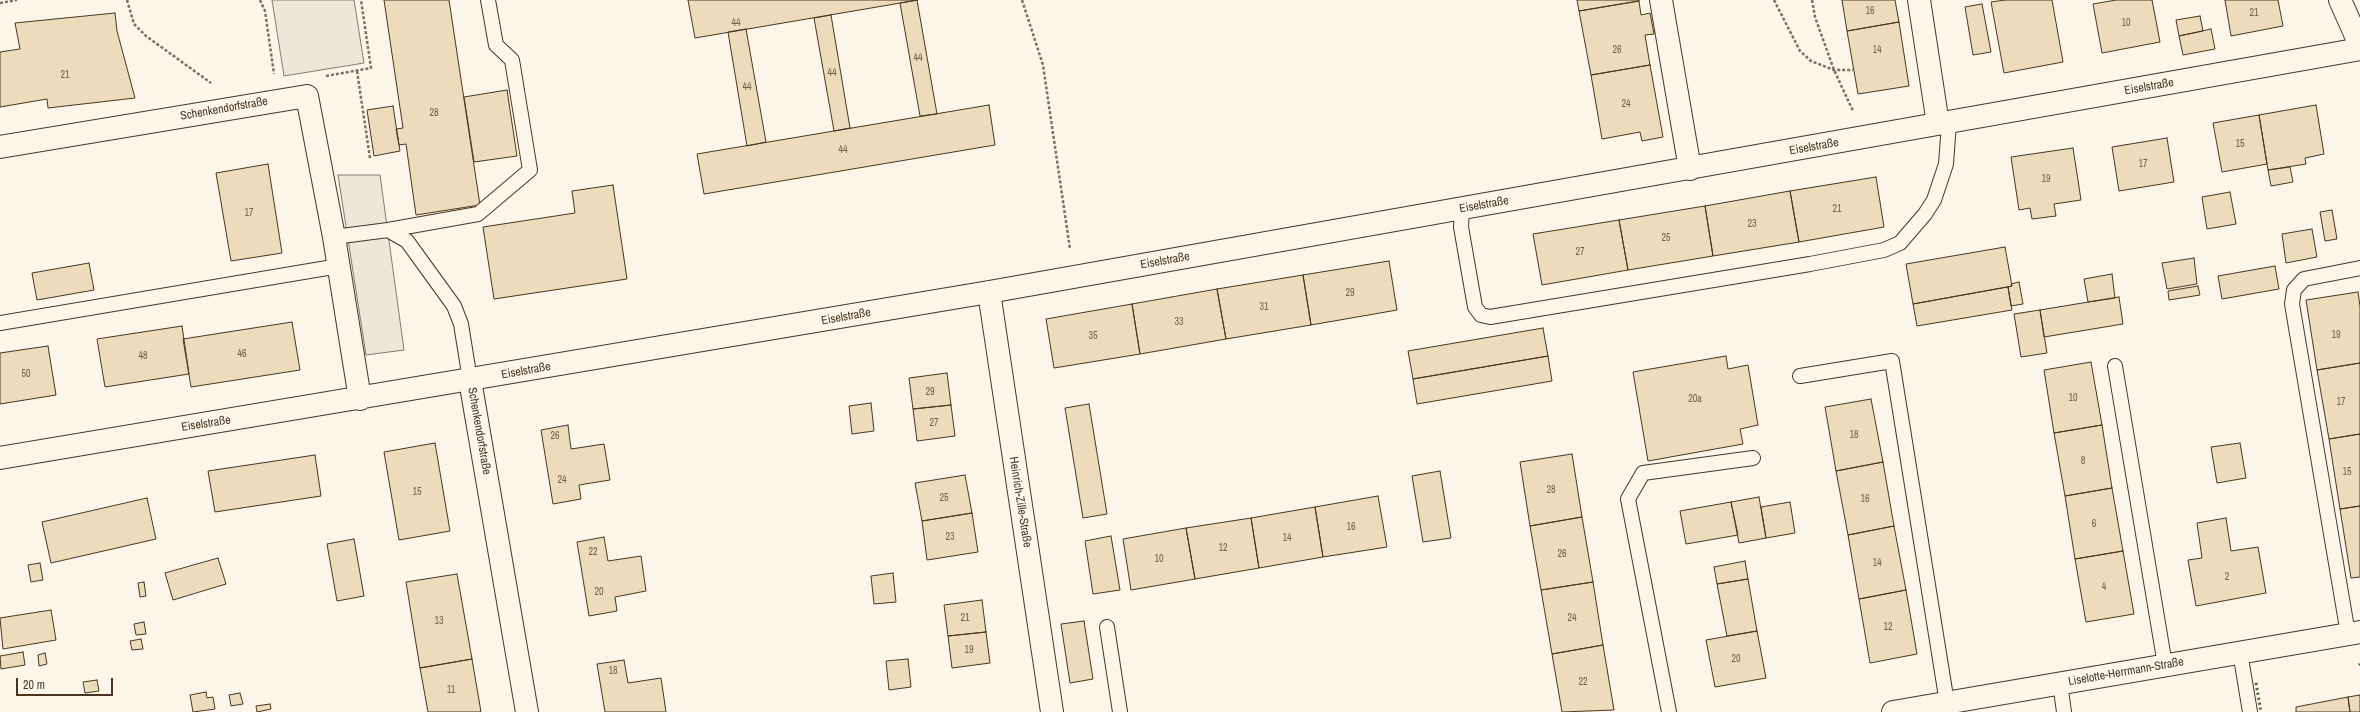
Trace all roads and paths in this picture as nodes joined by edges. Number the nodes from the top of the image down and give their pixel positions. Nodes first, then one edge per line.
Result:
1 (17, 0) edge
2 (127, 0) edge
3 (260, 0) edge
4 (360, 0) edge
5 (488, 0) edge
6 (1022, 0) edge
7 (1661, 0) edge
8 (1812, 0) edge
9 (1919, 0) edge
10 (2340, 0) edge
11 (1775, 1) edge
12 (0, 3) edge
13 (2360, 45) edge
14 (2360, 49) edge
15 (1834, 70) junction
16 (1854, 70) dead end
17 (357, 71) junction
18 (320, 77) dead end
19 (278, 100) junction
20 (252, 105) junction
21 (1943, 123) junction
22 (1865, 137) junction
23 (0, 147) edge
24 (370, 158) dead end
25 (1690, 169) junction
26 (1462, 209) junction
27 (388, 230) junction
28 (334, 237) junction
29 (339, 266) junction
30 (2360, 268) edge
31 (1074, 277) junction
32 (989, 292) junction
33 (0, 323) edge
34 (2115, 366) dead end
35 (1800, 376) dead end
36 (470, 380) junction
37 (360, 398) junction
38 (0, 458) edge
39 (1753, 458) dead end
40 (1107, 627) dead end
41 (2354, 633) edge
42 (2240, 652) junction
43 (2165, 665) junction
44 (2060, 684) junction
45 (1947, 703) junction
46 (527, 712) edge
47 (1052, 712) edge
48 (1120, 712) edge
49 (1669, 712) edge
50 (1893, 712) edge
51 (2064, 712) edge
52 (2250, 712) edge

1 - 12 path
2 - 20 path
3 - 19 path
4 - 17 path
5 - 27 lane
6 - 31 path
7 - 25 street
8 - 15 path
9 - 21 street
10 - 13 street
11 - 15 path
14 - 21 street, Eiselstraße
15 - 16 path
15 - 22 path
17 - 18 path
17 - 24 path
19 - 20 street, Schenkendorfstraße
19 - 28 street, Schenkendorfstraße
20 - 23 street, Schenkendorfstraße
21 - 22 street, Eiselstraße
21 - 26 lane
22 - 25 street, Eiselstraße
25 - 26 street, Eiselstraße
26 - 31 street, Eiselstraße
27 - 28 lane
27 - 36 lane, Schenkendorfstraße
28 - 29 street, Schenkendorfstraße
29 - 33 lane
29 - 37 street, Schenkendorfstraße
30 - 41 lane
31 - 32 street, Eiselstraße
32 - 36 street, Eiselstraße
32 - 47 street, Heinrich-Zille-Straße
34 - 43 lane
35 - 45 lane
36 - 37 street, Eiselstraße
36 - 46 street, Schenkendorfstraße
37 - 38 street, Eiselstraße
39 - 49 lane
40 - 48 lane
41 - 42 street, Liselotte-Herrmann-Straße
42 - 43 street, Liselotte-Herrmann-Straße
42 - 52 lane
43 - 44 street, Liselotte-Herrmann-Straße
44 - 45 street, Liselotte-Herrmann-Straße
44 - 51 lane
45 - 50 street, Liselotte-Herrmann-Straße

